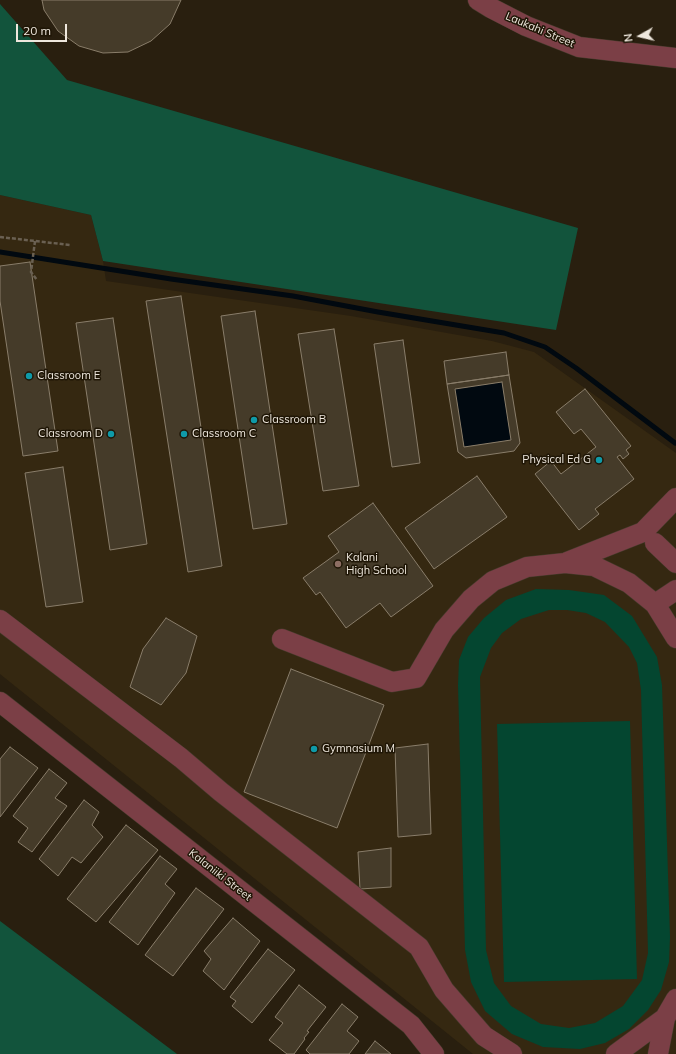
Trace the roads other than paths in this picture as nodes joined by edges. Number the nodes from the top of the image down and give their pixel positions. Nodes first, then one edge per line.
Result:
1 (488, 3) edge
2 (676, 58) edge
3 (676, 498) edge
4 (655, 543) dead end
5 (565, 563) junction
6 (676, 563) edge
7 (676, 590) edge
8 (655, 604) junction
9 (0, 620) edge
10 (676, 638) edge
11 (282, 639) dead end
12 (0, 702) edge
13 (676, 999) edge
14 (665, 1018) junction
15 (434, 1054) edge
16 (512, 1054) edge
17 (616, 1054) edge
18 (658, 1054) edge

1 - 2 street, Laukahi Street
3 - 5 street
4 - 6 street
5 - 8 street
5 - 11 street
7 - 8 street
8 - 10 street
9 - 16 street
12 - 15 street, Kalaniiki Street
13 - 14 street
14 - 17 street
14 - 18 street

